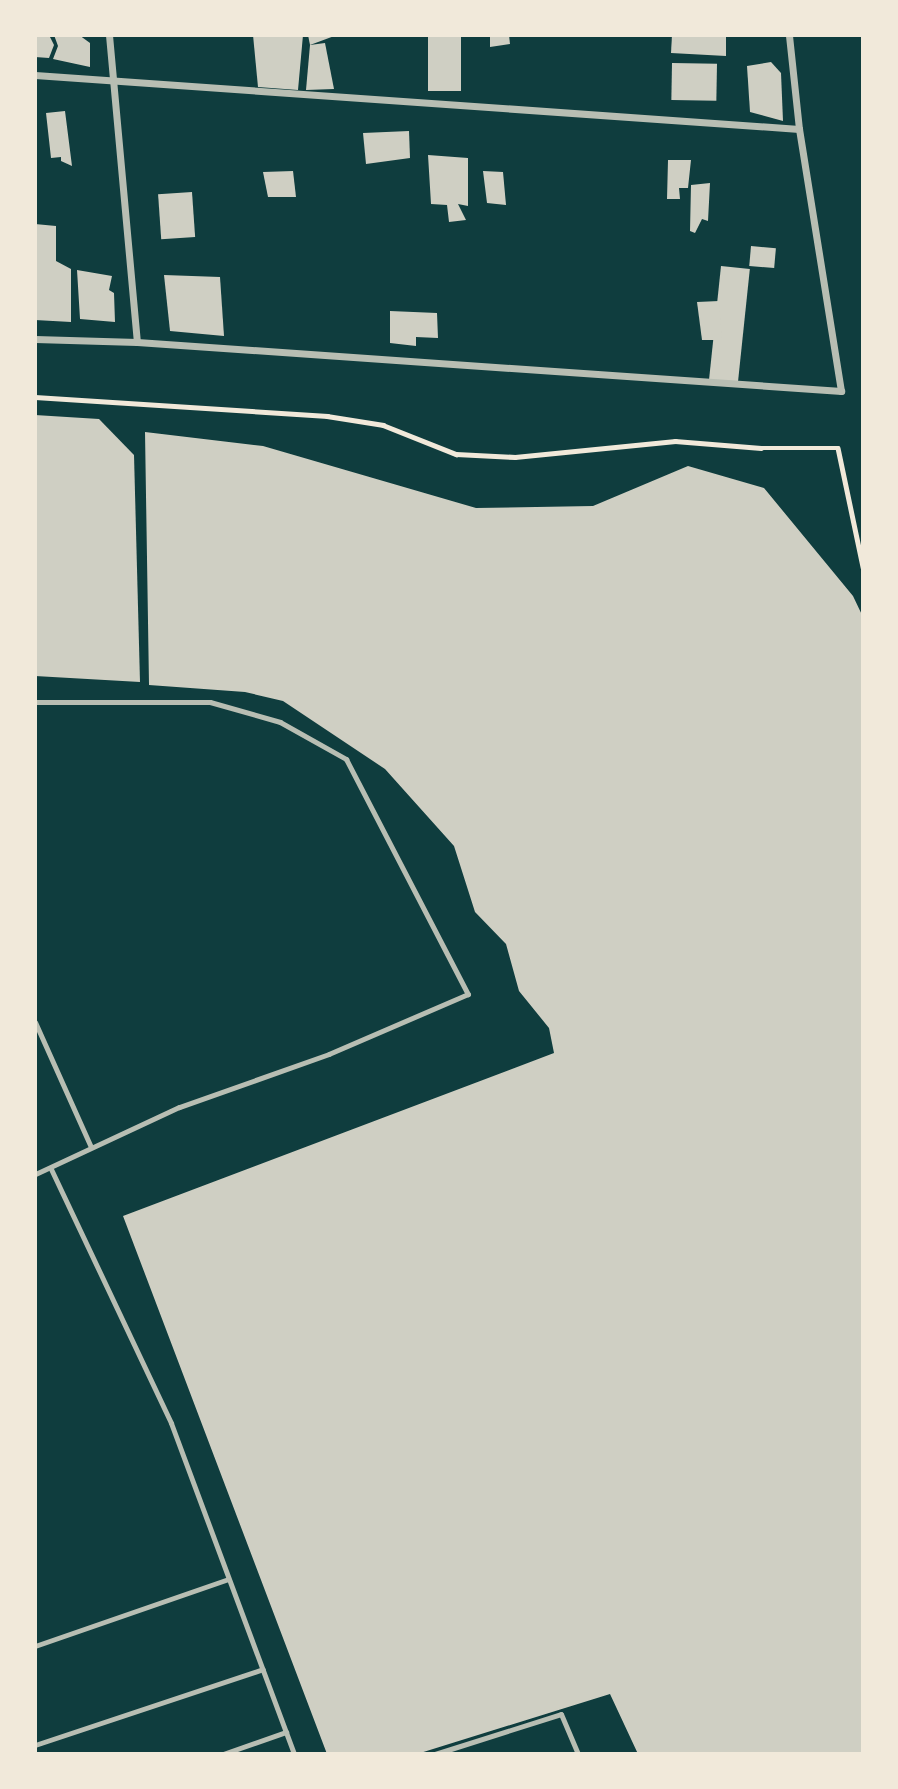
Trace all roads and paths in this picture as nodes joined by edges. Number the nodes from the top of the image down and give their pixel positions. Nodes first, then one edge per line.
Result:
1 (108, 35) edge
2 (789, 35) edge
3 (35, 75) edge
4 (113, 79) junction
5 (799, 129) junction
6 (35, 339) edge
7 (136, 342) junction
8 (35, 397) edge
9 (863, 567) edge
10 (35, 702) edge
11 (35, 1022) edge
12 (91, 1147) junction
13 (51, 1169) junction
14 (35, 1174) edge
15 (228, 1579) junction
16 (35, 1646) edge
17 (263, 1669) junction
18 (286, 1732) junction
19 (35, 1745) edge
20 (223, 1754) edge
21 (293, 1754) edge
22 (435, 1754) edge
23 (578, 1754) edge

1 - 4 street
2 - 5 street
3 - 4 street
4 - 5 street
4 - 7 street
5 - 7 street
6 - 7 street
8 - 9 path
10 - 12 lane
11 - 12 lane
12 - 13 lane
13 - 14 lane
13 - 15 lane
15 - 16 lane
15 - 17 lane
17 - 18 lane
17 - 19 lane
18 - 20 lane
18 - 21 lane
22 - 23 lane

